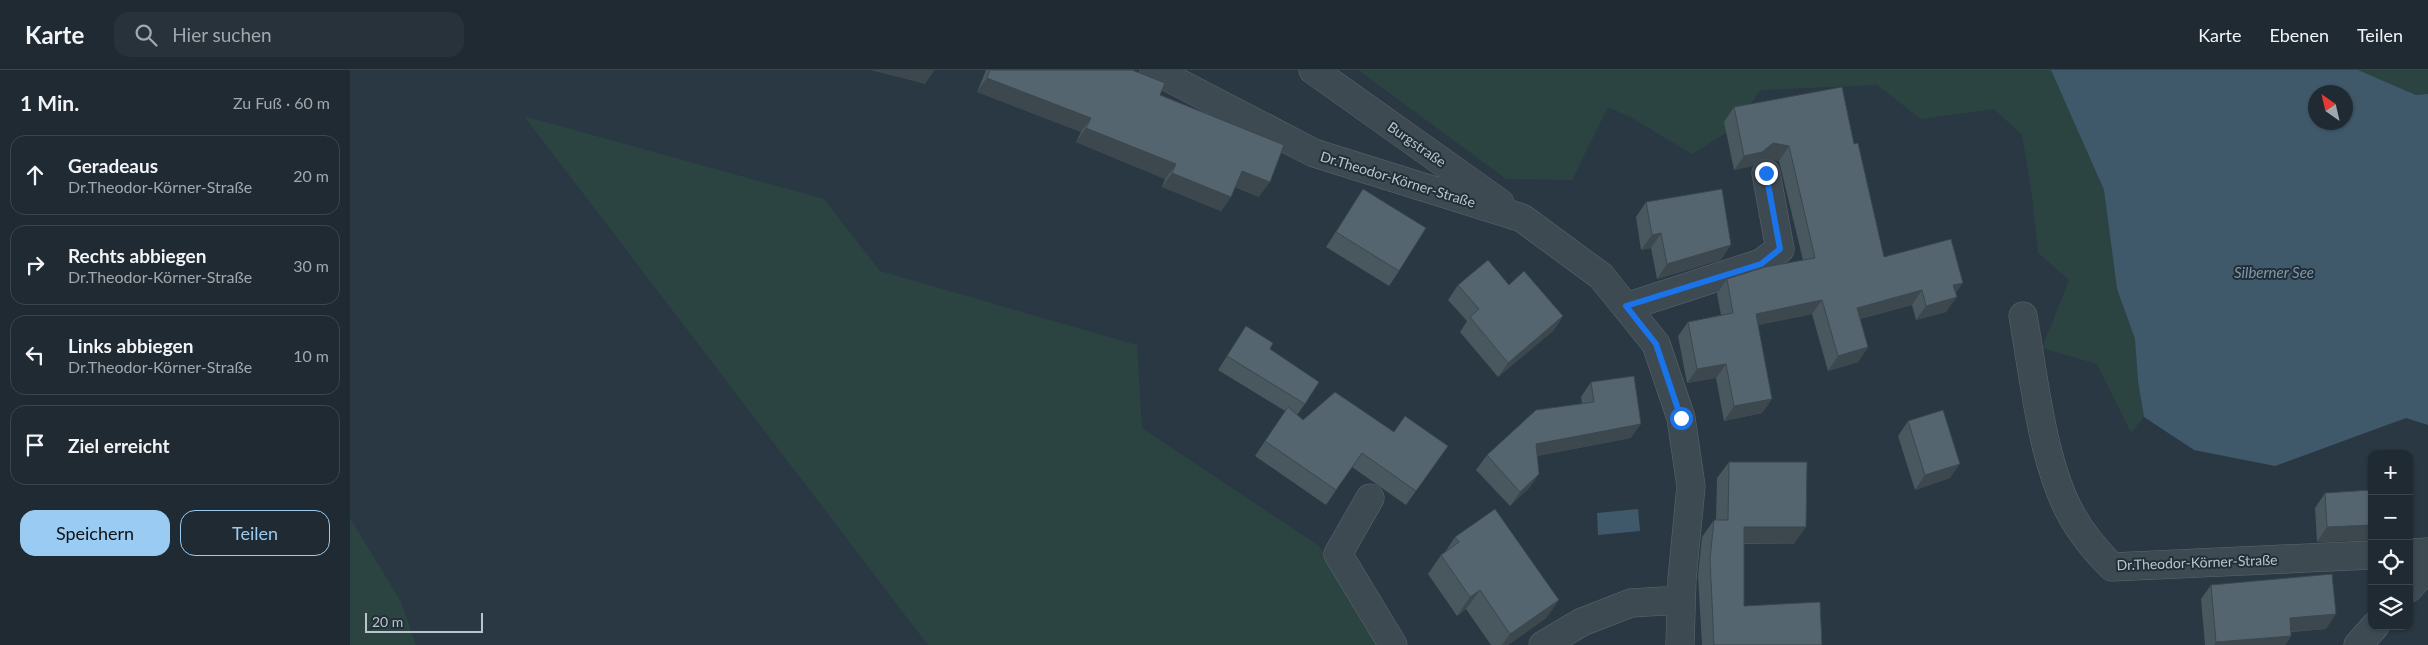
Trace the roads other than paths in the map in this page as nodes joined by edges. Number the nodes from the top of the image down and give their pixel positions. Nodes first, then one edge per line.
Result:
1 (1154, 70) edge
2 (1313, 70) edge
3 (1766, 173) dead end
4 (1522, 218) junction
5 (1626, 306) junction
6 (2023, 316) dead end
7 (1370, 498) dead end
8 (2428, 552) edge
9 (2413, 553) edge
10 (2368, 555) edge
11 (2428, 567) edge
12 (2412, 585) edge
13 (1681, 600) junction
14 (2371, 630) edge
15 (1393, 645) edge
16 (1543, 645) edge
17 (1680, 645) edge
18 (2358, 645) edge

1 - 4 street, Dr.Theodor-Körner-Straße
2 - 4 street, Burgstraße
3 - 5 street
4 - 5 street, Dr.Theodor-Körner-Straße
5 - 13 street, Dr.Theodor-Körner-Straße
6 - 10 street, Dr.Theodor-Körner-Straße
7 - 15 street
8 - 9 street
11 - 12 street
13 - 16 street
13 - 17 street, Dr.Theodor-Körner-Straße
14 - 18 street

